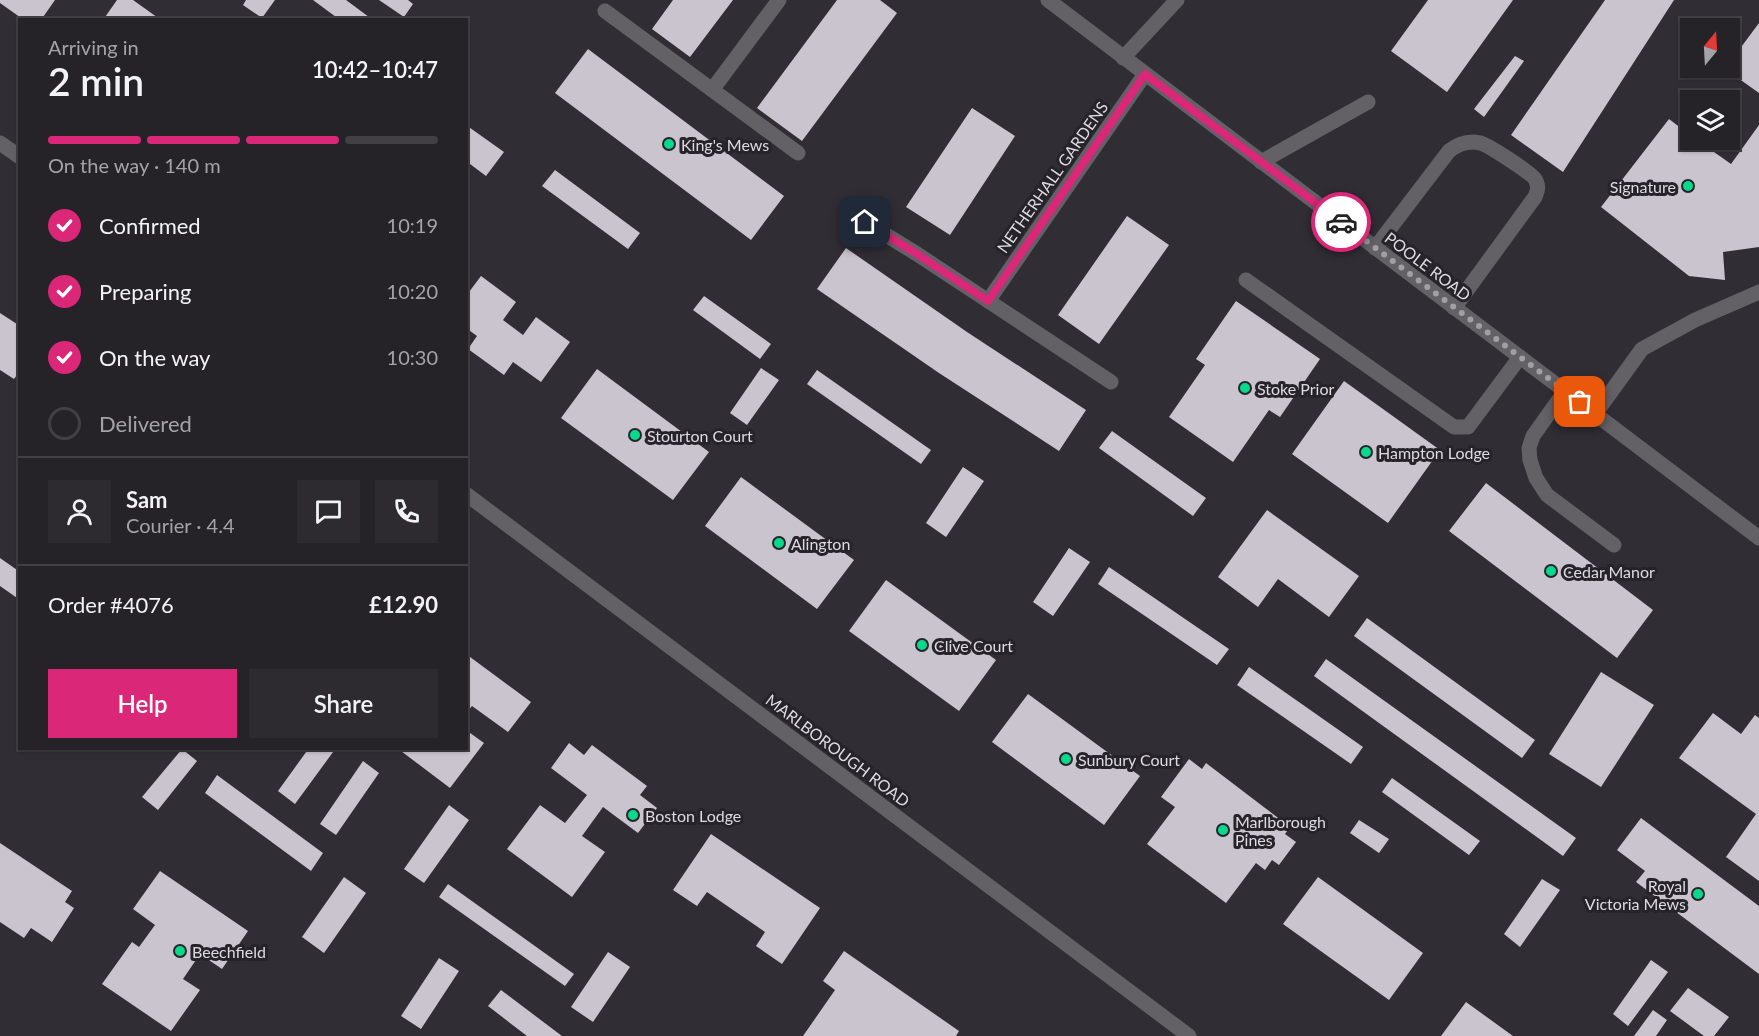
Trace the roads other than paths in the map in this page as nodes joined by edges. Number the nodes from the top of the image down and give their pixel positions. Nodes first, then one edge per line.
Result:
1 (779, 0) edge
2 (1048, 0) edge
3 (1177, 0) edge
4 (605, 11) dead end
5 (1123, 58) junction
6 (1145, 74) junction
7 (712, 90) junction
8 (1368, 102) dead end
9 (0, 143) edge
10 (798, 153) dead end
11 (18, 156) edge
12 (1261, 162) junction
13 (865, 222) dead end
14 (1375, 248) junction
15 (1246, 280) dead end
16 (1759, 292) edge
17 (988, 301) junction
18 (1454, 308) junction
19 (1520, 357) junction
20 (1111, 382) dead end
21 (1565, 391) junction
22 (1595, 414) junction
23 (468, 495) edge
24 (1759, 538) edge
25 (1614, 545) dead end
26 (1189, 1036) edge

1 - 7 street
2 - 5 street, POOLE ROAD
3 - 5 street
4 - 7 street
5 - 6 street, POOLE ROAD
6 - 12 street, POOLE ROAD
6 - 17 street, NETHERHALL GARDENS
7 - 10 street
8 - 12 street
9 - 11 street
12 - 14 street, POOLE ROAD
13 - 17 street
14 - 18 street, POOLE ROAD
14 - 18 street
15 - 19 street
16 - 22 street
17 - 20 street
18 - 19 street, POOLE ROAD
19 - 21 street, POOLE ROAD
21 - 22 street, POOLE ROAD
21 - 25 street
22 - 24 street, POOLE ROAD
23 - 26 street, MARLBOROUGH ROAD

